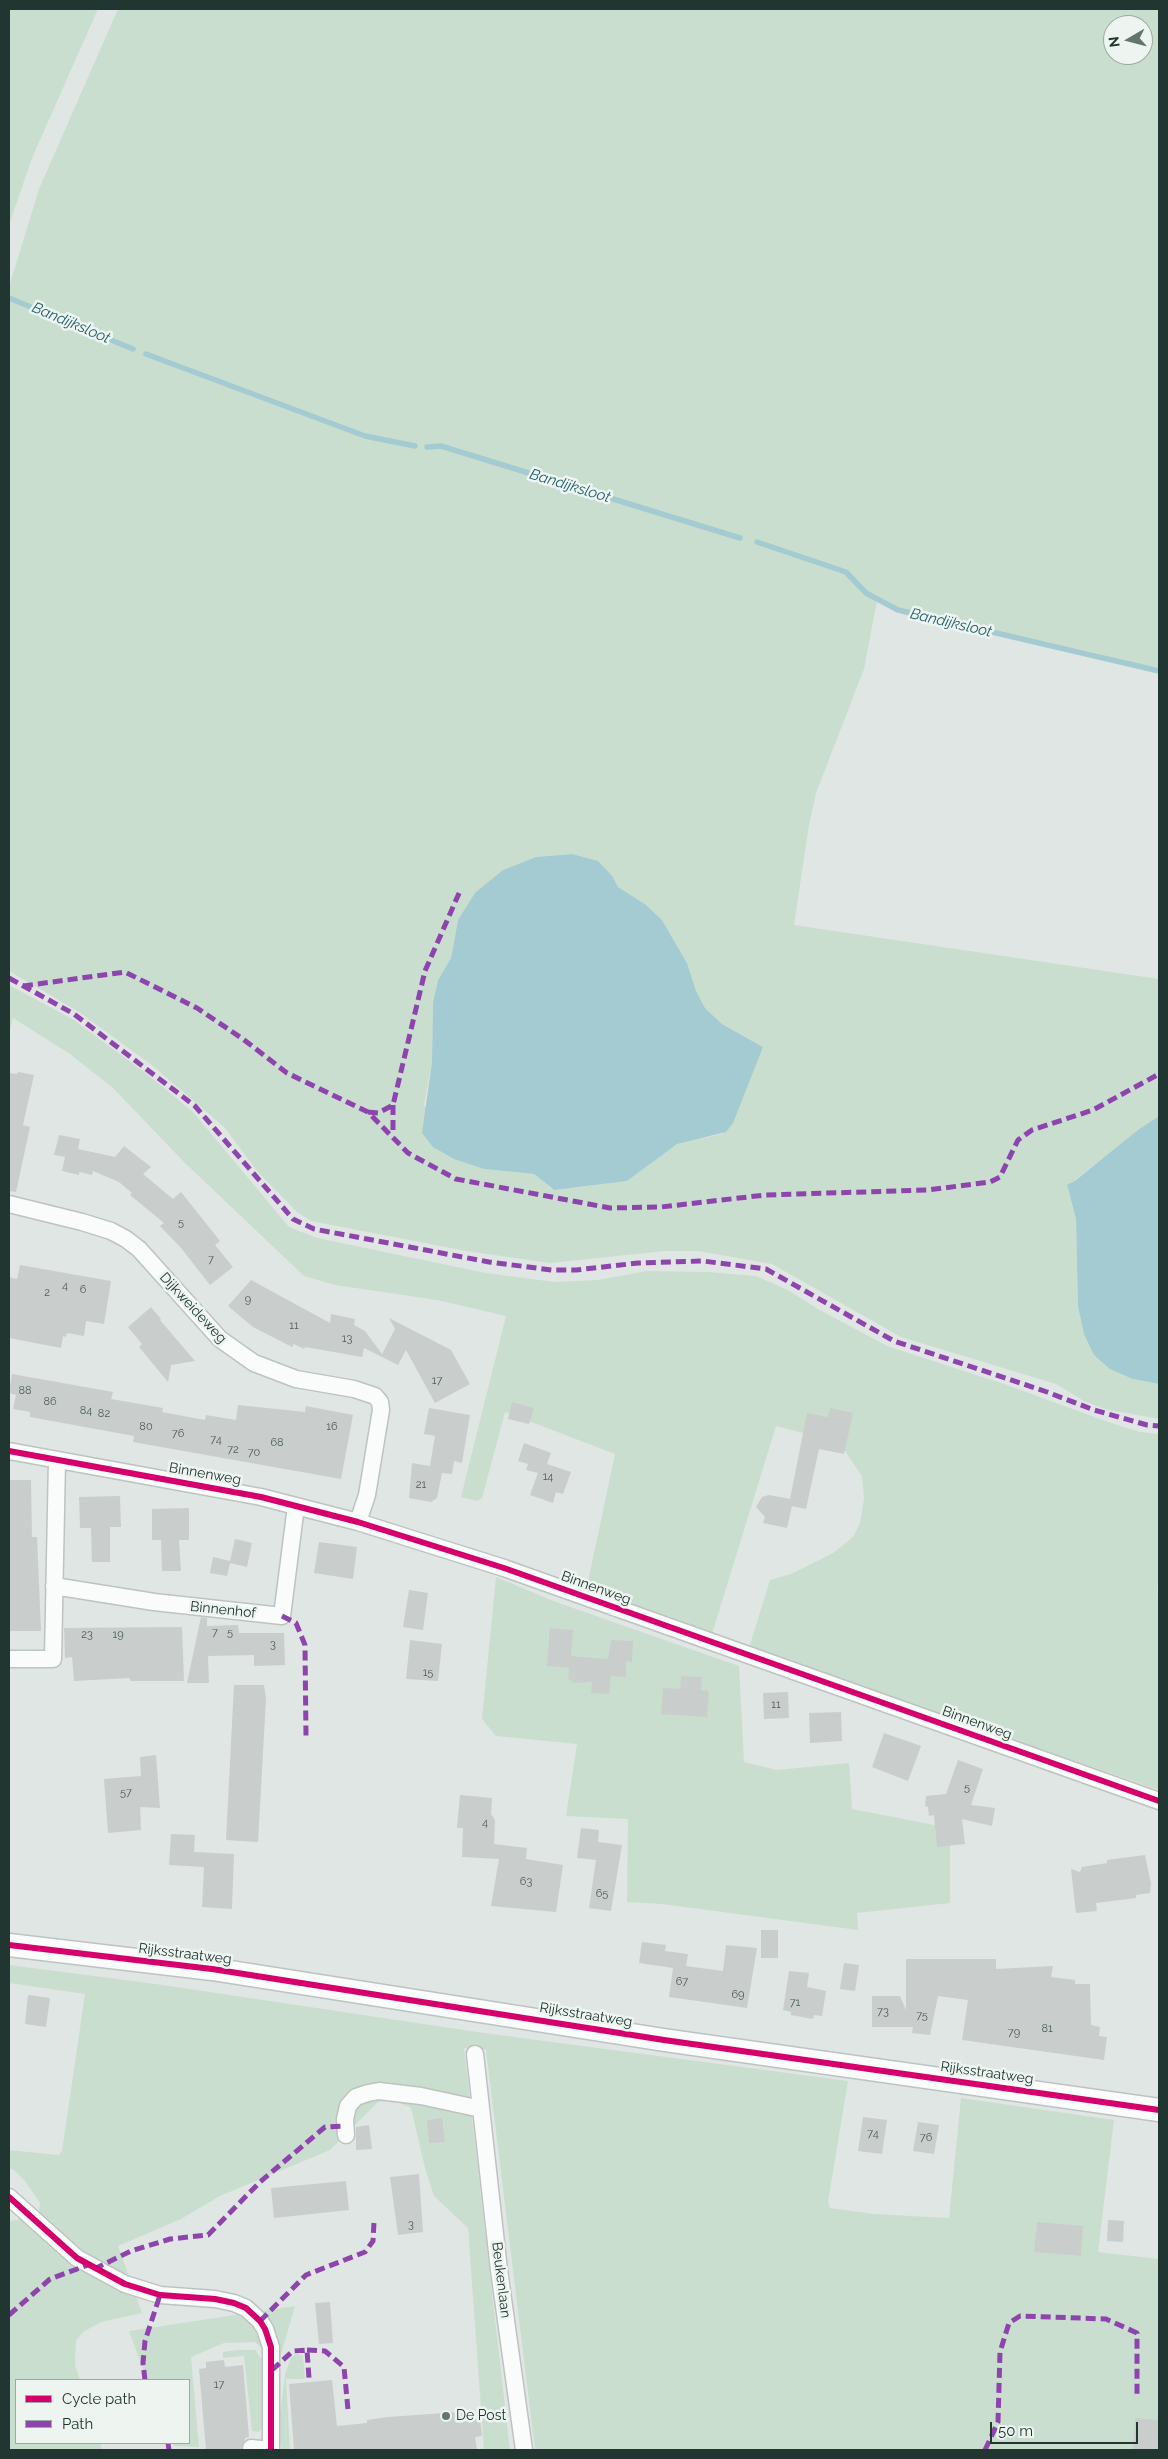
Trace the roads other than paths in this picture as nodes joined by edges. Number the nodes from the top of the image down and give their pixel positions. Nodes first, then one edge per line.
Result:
1 (9, 1204) edge
2 (9, 1451) edge
3 (57, 1460) junction
4 (296, 1506) junction
5 (358, 1522) junction
6 (54, 1586) junction
7 (9, 1659) edge
8 (1159, 1801) edge
9 (9, 1945) edge
10 (475, 2054) dead end
11 (481, 2109) junction
12 (1159, 2110) edge
13 (346, 2135) dead end
14 (9, 2197) edge
15 (251, 2448) dead end
16 (270, 2450) edge
17 (524, 2450) edge

1 - 5 street, Dijkweideweg
2 - 3 street, Binnenweg
3 - 4 street, Binnenweg
3 - 6 street
4 - 5 street, Binnenweg
4 - 6 street, Binnenhof
5 - 8 street, Binnenweg
6 - 7 street
9 - 12 main road, Rijksstraatweg
10 - 11 street, Beukenlaan
11 - 13 street
11 - 17 street, Beukenlaan
14 - 16 street
15 - 16 street

